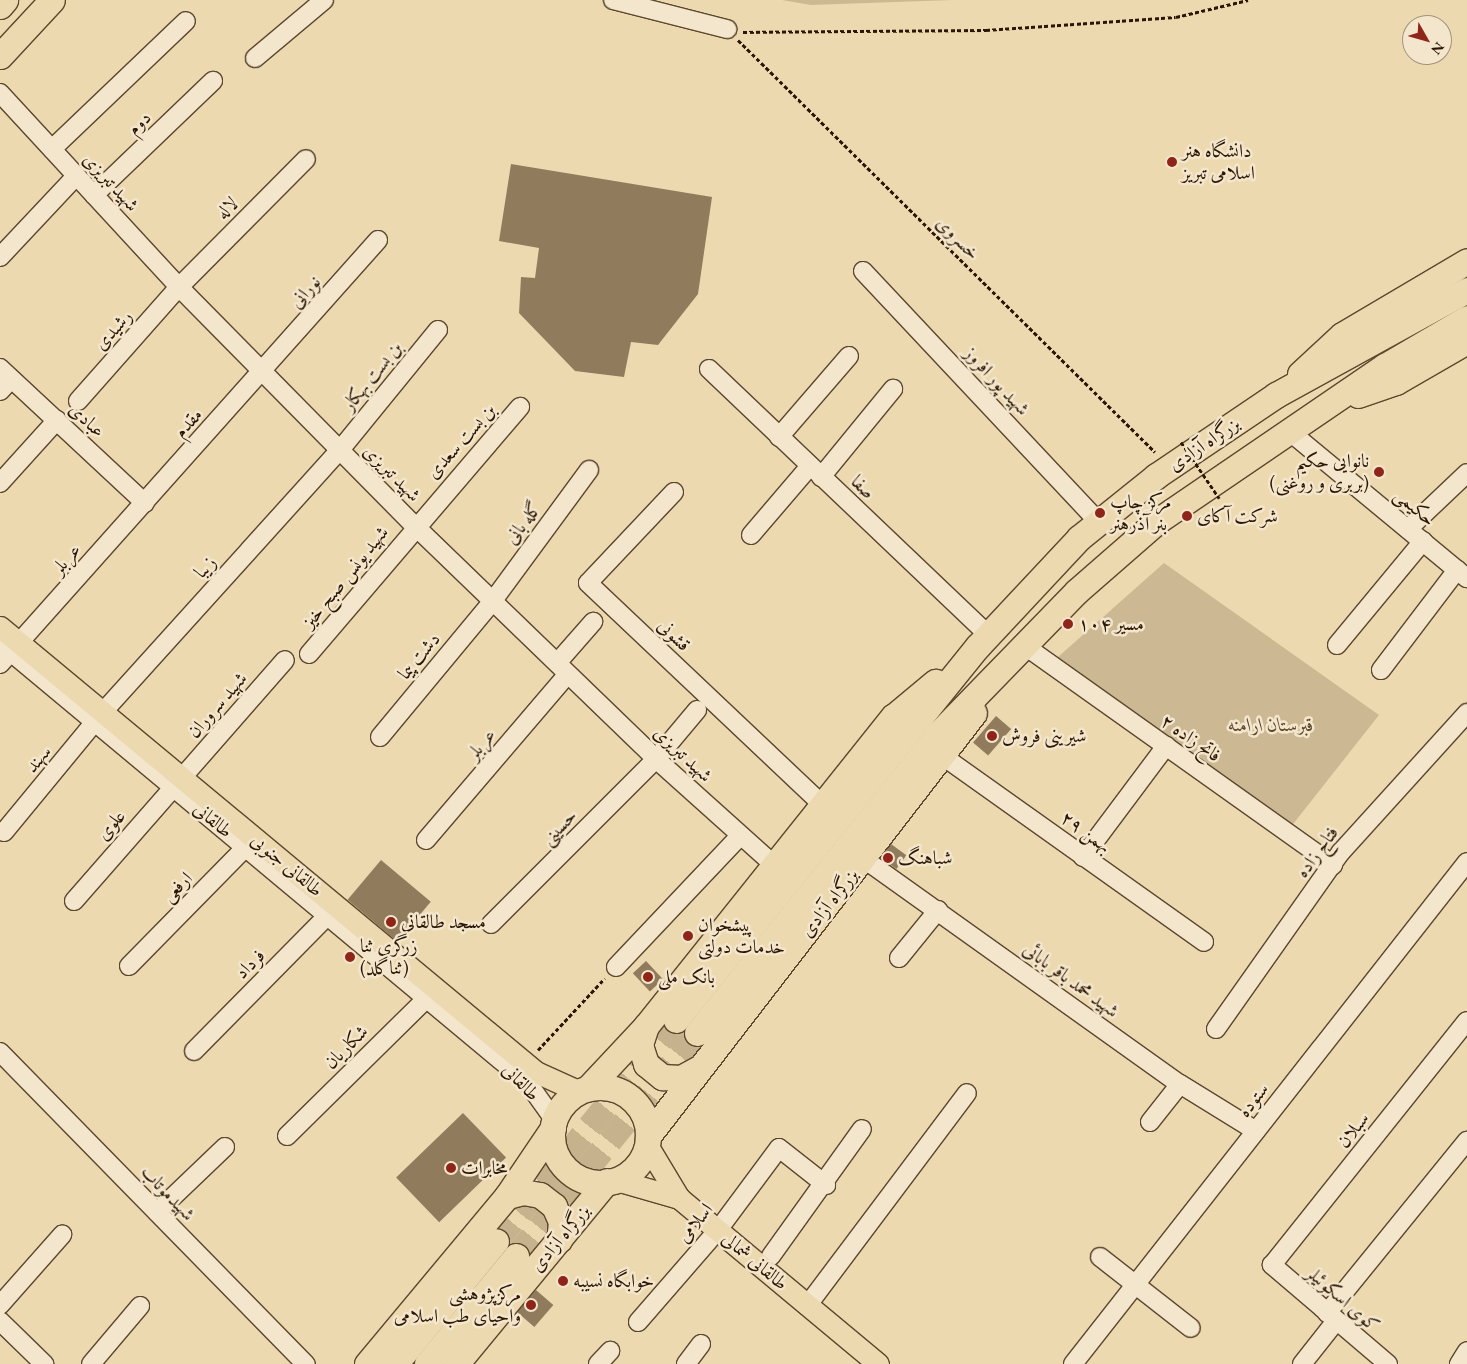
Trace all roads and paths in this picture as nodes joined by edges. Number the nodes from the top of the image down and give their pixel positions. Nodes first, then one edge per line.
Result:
1 (5, 0) edge
2 (52, 0) edge
3 (324, 0) edge
4 (612, 0) edge
5 (1248, 0) edge
6 (0, 6) edge
7 (186, 21) dead end
8 (727, 29) junction
9 (0, 56) edge
10 (254, 58) dead end
11 (213, 81) dead end
12 (0, 93) edge
13 (52, 149) junction
14 (306, 159) dead end
15 (76, 176) junction
16 (94, 195) junction
17 (378, 240) dead end
18 (0, 257) edge
19 (1467, 261) edge
20 (863, 270) dead end
21 (179, 287) junction
22 (1467, 290) edge
23 (1467, 318) edge
24 (438, 330) dead end
25 (1467, 341) edge
26 (849, 356) dead end
27 (709, 369) dead end
28 (263, 372) junction
29 (4, 379) edge
30 (893, 389) dead end
31 (1276, 395) junction
32 (78, 401) dead end
33 (1327, 406) junction
34 (520, 407) dead end
35 (56, 420) junction
36 (1289, 431) junction
37 (779, 437) junction
38 (1181, 442) dead end
39 (340, 450) junction
40 (1170, 467) junction
41 (589, 470) dead end
42 (816, 472) junction
43 (1467, 473) edge
44 (0, 483) edge
45 (674, 492) dead end
46 (1219, 498) dead end
47 (145, 504) junction
48 (1099, 522) junction
49 (415, 526) junction
50 (1408, 529) junction
51 (751, 535) dead end
52 (1423, 541) junction
53 (1462, 574) edge
54 (492, 602) junction
55 (593, 622) dead end
56 (0, 627) edge
57 (983, 641) junction
58 (1337, 645) dead end
59 (1025, 646) junction
60 (7, 651) edge
61 (309, 654) dead end
62 (285, 660) dead end
63 (1005, 666) junction
64 (563, 669) junction
65 (1381, 670) dead end
66 (697, 710) dead end
67 (1467, 713) edge
68 (100, 718) junction
69 (380, 737) dead end
70 (1166, 746) junction
71 (944, 757) junction
72 (656, 759) junction
73 (177, 782) junction
74 (822, 804) junction
75 (4, 832) dead end
76 (740, 836) junction
77 (426, 840) dead end
78 (250, 843) junction
79 (1084, 857) junction
80 (864, 859) junction
81 (1467, 862) edge
82 (773, 864) junction
83 (1333, 865) junction
84 (74, 901) dead end
85 (938, 910) junction
86 (332, 912) junction
87 (491, 924) dead end
88 (1204, 942) dead end
89 (899, 958) dead end
90 (129, 966) dead end
91 (616, 967) joint
92 (431, 994) junction
93 (676, 1020) tunnel mouth
94 (1467, 1020) edge
95 (646, 1026) junction
96 (1216, 1029) dead end
97 (697, 1034) tunnel mouth
98 (194, 1051) dead end
99 (0, 1052) edge
100 (525, 1063) junction
101 (699, 1068) junction
102 (1180, 1084) junction
103 (584, 1090) junction
104 (967, 1093) dead end
105 (1150, 1122) dead end
106 (554, 1124) junction
107 (862, 1129) dead end
108 (1256, 1131) junction
109 (287, 1136) dead end
110 (1467, 1140) edge
111 (647, 1141) junction
112 (225, 1147) dead end
113 (612, 1181) junction
114 (826, 1185) junction
115 (506, 1196) junction
116 (679, 1198) junction
117 (157, 1212) junction
118 (718, 1230) junction
119 (62, 1235) dead end
120 (559, 1240) junction
121 (496, 1241) tunnel mouth
122 (516, 1256) tunnel mouth
123 (771, 1256) dead end
124 (1100, 1258) dead end
125 (1272, 1265) joint
126 (1136, 1284) junction
127 (0, 1305) edge
128 (140, 1306) dead end
129 (808, 1306) junction
130 (1332, 1317) junction
131 (0, 1322) edge
132 (638, 1322) dead end
133 (1191, 1328) dead end
134 (701, 1344) dead end
135 (610, 1351) dead end
136 (1467, 1351) edge
137 (457, 1363) edge
138 (44, 1364) edge
139 (91, 1364) edge
140 (306, 1364) edge
141 (367, 1364) edge
142 (395, 1364) edge
143 (427, 1364) edge
144 (598, 1364) edge
145 (686, 1364) edge
146 (878, 1364) edge
147 (1073, 1364) edge
148 (1302, 1364) edge
149 (1388, 1364) edge
150 (1459, 1364) edge

1 - 6 highway
2 - 9 highway
3 - 10 street
4 - 8 street
5 - 8 path
7 - 13 street
8 - 40 path, خسروی
11 - 16 street, دوم
12 - 13 street, شهید تبریزی
13 - 15 street, شهید تبریزی
14 - 21 street, لاله
15 - 16 street, شهید تبریزی
15 - 18 street
16 - 21 street, شهید تبریزی
17 - 28 street, نورانی
19 - 31 highway
20 - 48 street, شهید پور افروز
21 - 28 street, شهید تبریزی
21 - 32 street, رشیدی
22 - 31 highway, بزرگراه آزادی
23 - 33 highway, بزرگراه آزادی
24 - 39 street, بن بست بهکار
25 - 33 highway
26 - 37 street
27 - 37 street, صفا
28 - 39 street, شهید تبریزی
28 - 47 street, مقدم
29 - 35 street, عبادی
30 - 42 street
31 - 40 highway, بزرگراه آزادی
33 - 36 highway, بزرگراه آزادی
34 - 49 street, بن بست سعدی
35 - 44 street
35 - 47 street, عبادی
36 - 50 street, حکیمی
36 - 59 highway, بزرگراه آزادی
37 - 42 street, صفا
38 - 46 path, bridge
39 - 49 street, شهید تبریزی
39 - 68 street, زیبا
40 - 48 highway, بزرگراه آزادی
41 - 54 street, گله بانی
42 - 51 street
42 - 57 street, صفا
43 - 50 street
45 - 74 street, قشونی
47 - 60 street, عربلر
48 - 57 highway, بزرگراه آزادی
49 - 54 street, شهید تبریزی
49 - 61 street, شهید یونس صبح خیز
50 - 52 street, حکیمی
52 - 53 street, حکیمی
52 - 58 street
53 - 65 street
54 - 64 street, شهید تبریزی
54 - 69 street, دشت پیما
55 - 64 street, عربلر
56 - 60 main road, طالقانی جنوبی
57 - 74 highway, بزرگراه آزادی
57 - 93 highway, بزرگراه آزادی
59 - 63 highway, بزرگراه آزادی
59 - 70 street, فاتح زاده ۲
60 - 68 main road, طالقانی جنوبی
62 - 73 street, شهید سروران
63 - 71 highway, بزرگراه آزادی
63 - 97 highway, بزرگراه آزادی
64 - 72 street, شهید تبریزی
64 - 77 street, عربلر
66 - 72 street, حسینی
67 - 83 street, فتاح زاده
68 - 73 main road, طالقانی جنوبی
68 - 75 street, سهند
70 - 79 street
70 - 83 street, فاتح زاده ۲
71 - 79 street, ۲۹ بهمن
71 - 80 highway, بزرگراه آزادی
72 - 76 street, شهید تبریزی
72 - 87 street, حسینی
73 - 78 main road, طالقانی جنوبی
73 - 84 street, علوی
74 - 82 highway, بزرگراه آزادی
76 - 82 street, شهید تبریزی
76 - 91 street
78 - 86 main road, طالقانی جنوبی
78 - 90 street, ارفعی
79 - 88 street, ۲۹ بهمن
80 - 85 street, شهید محمد باقر بابائی
80 - 101 highway, بزرگراه آزادی
81 - 108 street, ستوده
82 - 95 highway, بزرگراه آزادی
83 - 96 street, فتاح زاده
85 - 89 street
85 - 102 street, شهید محمد باقر بابائی
86 - 92 main road, طالقانی جنوبی
86 - 98 street, فرداد
91 - 100 path
92 - 100 main road, طالقانی جنوبی
92 - 106 street, طالقانی
92 - 109 street, شکاریان
94 - 125 street, سبلان
95 - 101 highway
95 - 103 highway, بزرگراه آزادی
99 - 117 street, شهیدموتاب
100 - 103 main road, طالقانی جنوبی
101 - 111 highway, بزرگراه آزادی
102 - 105 street
102 - 108 street, شهید محمد باقر بابائی
103 - 106 highway
103 - 111 highway
104 - 129 street
106 - 113 highway
106 - 115 highway
107 - 114 street
108 - 126 street, ستوده
110 - 130 street
111 - 113 highway
111 - 116 main road, طالقانی شمالی
112 - 117 street
113 - 116 main road
113 - 120 highway, بزرگراه آزادی
114 - 118 street, اسلامی
114 - 123 street
115 - 120 highway
115 - 141 highway
116 - 118 main road, طالقانی شمالی
117 - 140 street, شهیدموتاب
118 - 129 main road, طالقانی شمالی
118 - 132 street, اسلامی
119 - 127 street
120 - 137 highway, بزرگراه آزادی
121 - 142 highway
122 - 143 highway, بزرگراه آزادی
124 - 126 street
125 - 130 street, کوی اسکوئیلر
126 - 133 street
126 - 147 street, ستوده
128 - 139 street
129 - 146 main road, طالقانی شمالی
130 - 148 street
130 - 149 street, کوی اسکوئیلر
131 - 138 street
134 - 145 street
135 - 144 street
136 - 150 street

